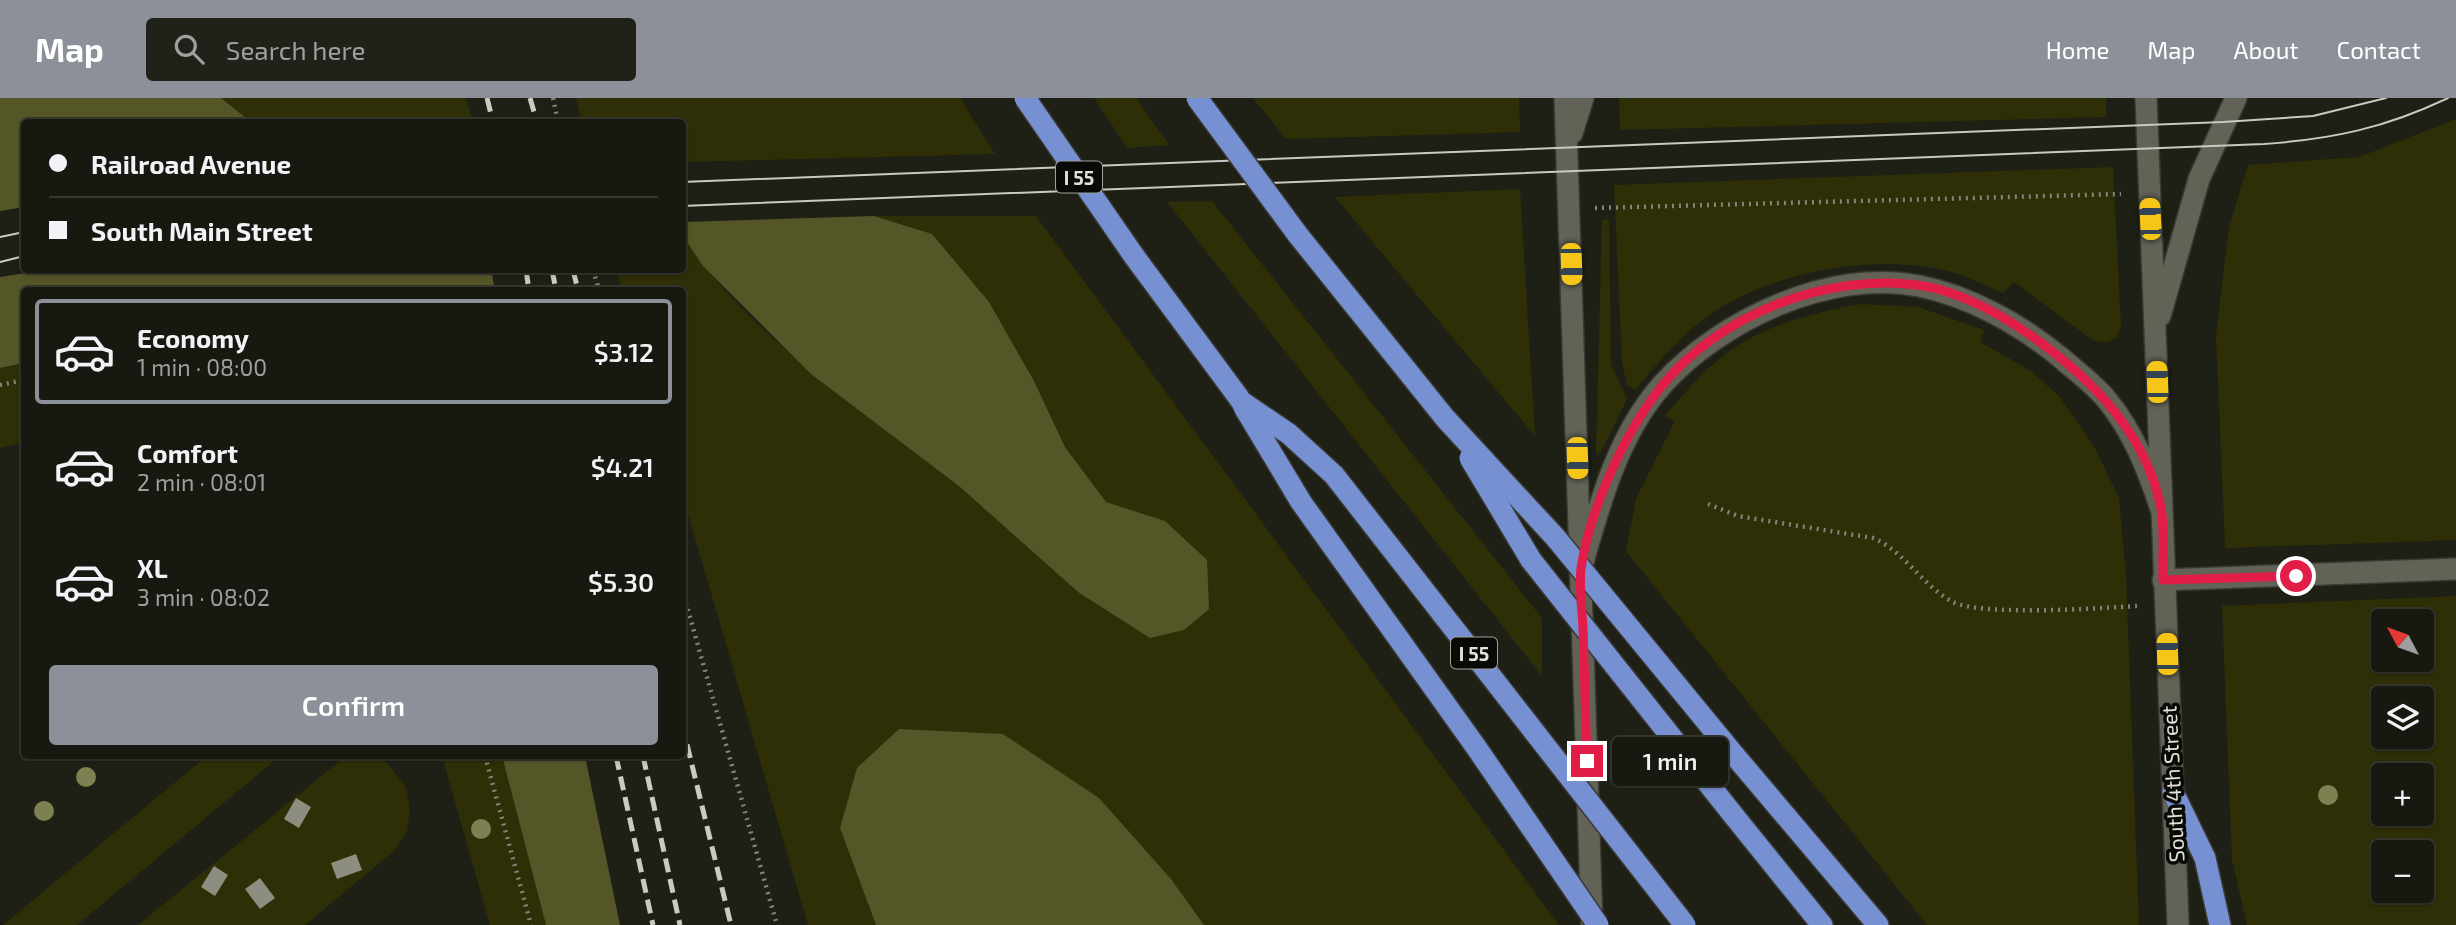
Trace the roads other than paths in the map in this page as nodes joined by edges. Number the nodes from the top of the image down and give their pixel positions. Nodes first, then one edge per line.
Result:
1 (1025, 98) edge
2 (1197, 98) edge
3 (1565, 98) edge
4 (1583, 98) edge
5 (2146, 98) edge
6 (2236, 98) edge
7 (1567, 148) junction
8 (2155, 332) junction
9 (1242, 402) junction
10 (1446, 418) junction
11 (2161, 509) junction
12 (1581, 569) junction
13 (2456, 569) edge
14 (2163, 580) junction
15 (2173, 792) junction
16 (1592, 925) edge
17 (1598, 925) edge
18 (1685, 925) edge
19 (1822, 925) edge
20 (1878, 925) edge
21 (2178, 925) edge
22 (2220, 925) edge

1 - 9 highway, I 55, bridge
2 - 10 highway, bridge
3 - 7 main road
4 - 7 main road
5 - 8 main road, South 4th Street
6 - 8 main road
7 - 12 main road
8 - 11 main road, South 4th Street
9 - 17 highway, I 55, bridge
9 - 18 highway, I 55, bridge
10 - 19 highway, bridge
10 - 20 highway, bridge
11 - 12 main road
11 - 14 main road, South 4th Street
12 - 16 main road
13 - 14 main road
14 - 15 main road, South 4th Street
15 - 21 main road, South 4th Street
15 - 22 highway

